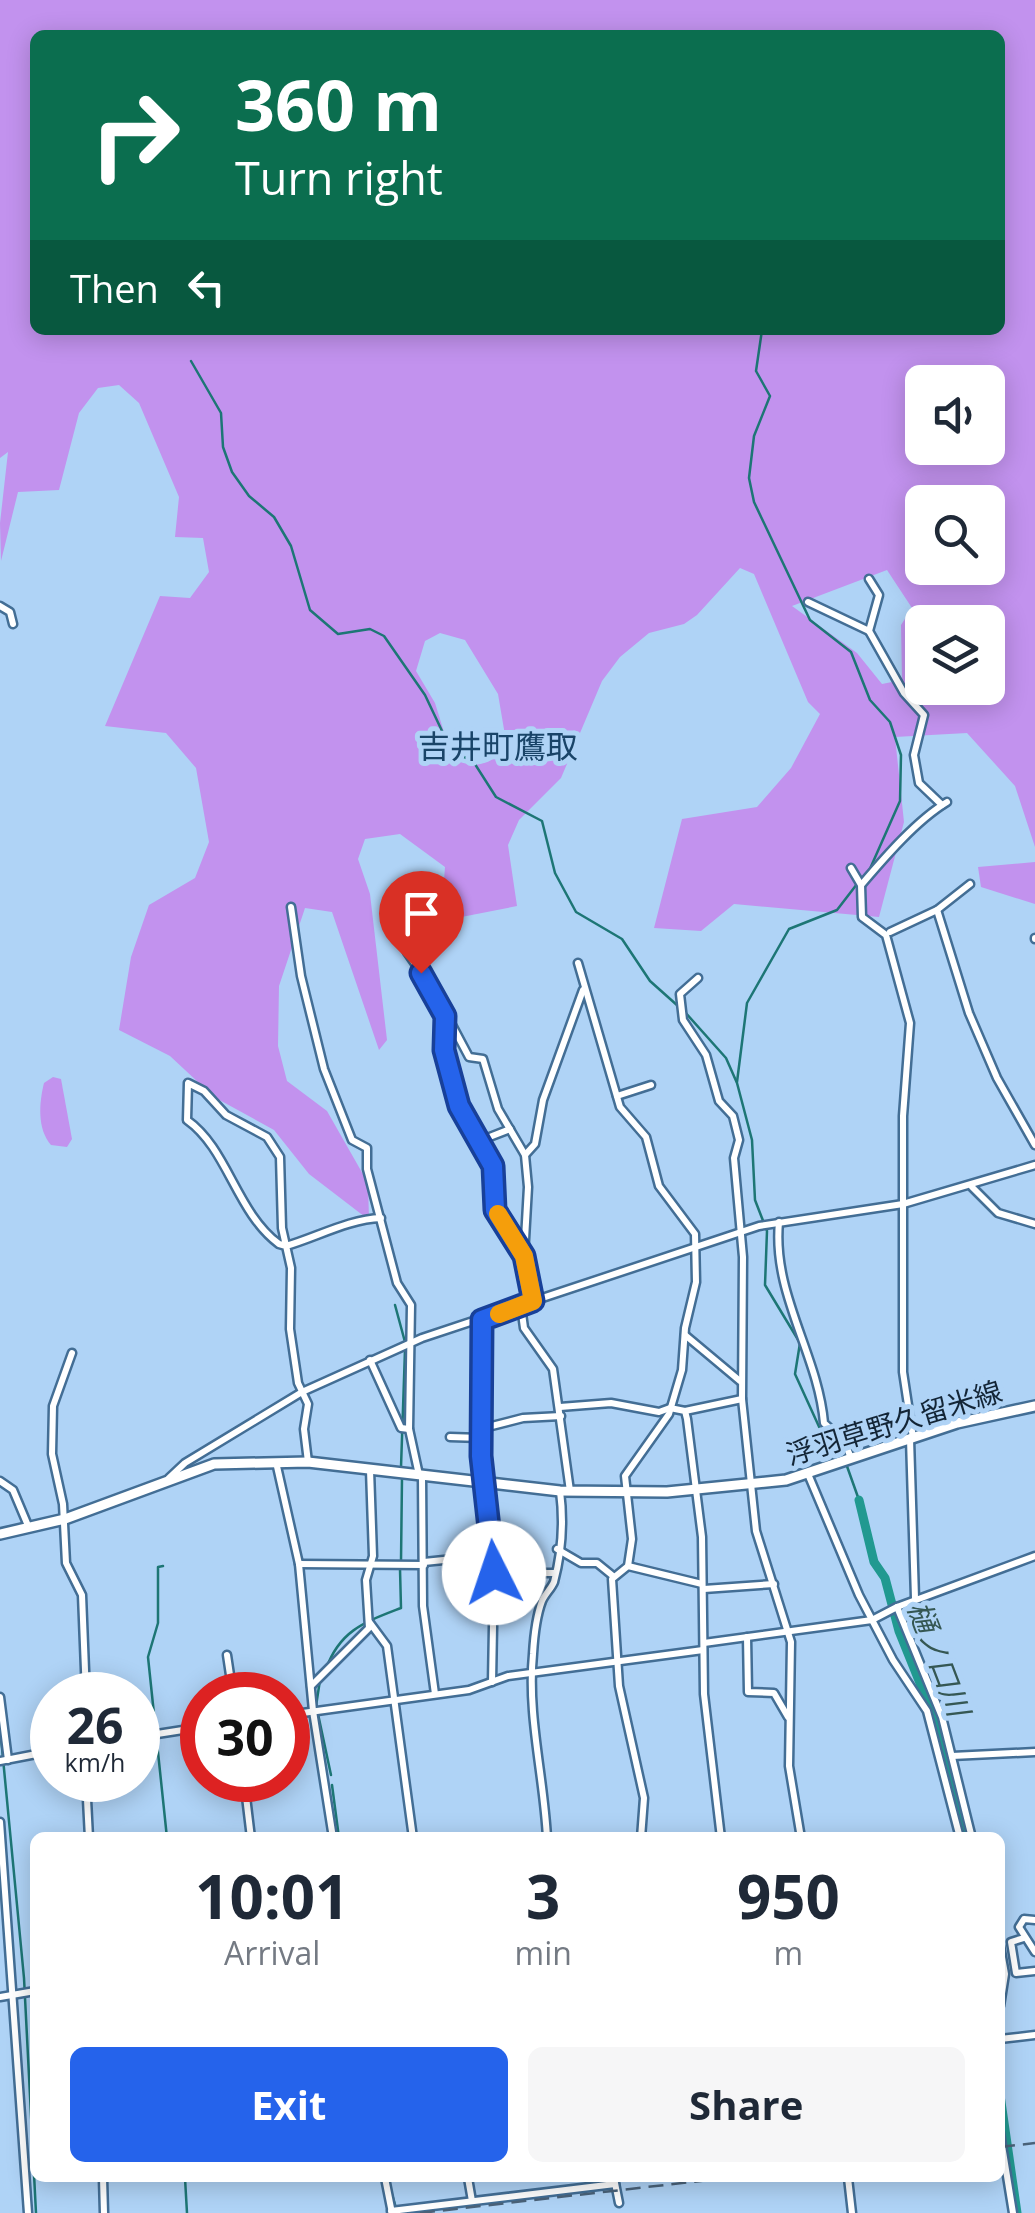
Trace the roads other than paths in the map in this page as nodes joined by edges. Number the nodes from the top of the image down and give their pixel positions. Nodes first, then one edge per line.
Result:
1 (869, 579) dead end
2 (808, 602) dead end
3 (0, 606) edge
4 (13, 624) dead end
5 (870, 631) junction
6 (851, 868) dead end
7 (970, 884) dead end
8 (861, 885) junction
9 (292, 907) dead end
10 (936, 910) junction
11 (396, 923) dead end
12 (890, 932) dead end
13 (578, 963) dead end
14 (698, 978) dead end
15 (584, 989) junction
16 (445, 1016) junction
17 (493, 1051) dead end
18 (485, 1063) junction
19 (651, 1085) dead end
20 (617, 1096) junction
21 (510, 1128) junction
22 (474, 1130) junction
23 (1035, 1146) edge
24 (525, 1155) junction
25 (1035, 1165) edge
26 (972, 1187) junction
27 (903, 1204) junction
28 (381, 1218) junction
29 (779, 1222) junction
30 (1035, 1224) edge
31 (740, 1232) junction
32 (286, 1246) junction
33 (695, 1249) junction
34 (524, 1256) junction
35 (533, 1301) junction
36 (521, 1306) junction
37 (482, 1320) junction
38 (684, 1334) junction
39 (408, 1344) junction
40 (72, 1353) dead end
41 (370, 1360) junction
42 (741, 1382) junction
43 (302, 1392) junction
44 (742, 1399) junction
45 (1035, 1406) edge
46 (670, 1408) junction
47 (561, 1412) junction
48 (685, 1412) junction
49 (405, 1429) junction
50 (480, 1434) junction
51 (450, 1437) dead end
52 (911, 1438) junction
53 (847, 1459) junction
54 (276, 1461) junction
55 (308, 1462) junction
56 (370, 1468) junction
57 (808, 1474) junction
58 (421, 1476) junction
59 (169, 1478) junction
60 (0, 1481) edge
61 (486, 1483) junction
62 (751, 1483) junction
63 (694, 1489) junction
64 (565, 1491) junction
65 (627, 1494) junction
66 (65, 1519) junction
67 (29, 1528) junction
68 (0, 1534) edge
69 (558, 1548) junction
70 (493, 1556) junction
71 (1035, 1556) edge
72 (298, 1564) junction
73 (424, 1564) junction
74 (628, 1566) junction
75 (371, 1567) junction
76 (494, 1573) junction
77 (555, 1574) junction
78 (613, 1576) junction
79 (774, 1584) junction
80 (703, 1587) junction
81 (915, 1598) junction
82 (894, 1609) junction
83 (369, 1620) junction
84 (872, 1620) junction
85 (789, 1632) junction
86 (747, 1637) junction
87 (703, 1647) junction
88 (227, 1656) dead end
89 (616, 1662) junction
90 (85, 1672) edge
91 (229, 1672) edge
92 (309, 1672) edge
93 (533, 1674) junction
94 (492, 1682) junction
95 (310, 1687) joint
96 (434, 1694) junction
97 (0, 1697) edge
98 (391, 1700) junction
99 (316, 1710) junction
100 (310, 1711) edge
101 (788, 1718) junction
102 (1035, 1752) edge
103 (30, 1756) edge
104 (948, 1757) junction
105 (4, 1761) edge
106 (87, 1802) edge
107 (247, 1802) edge
108 (0, 1822) edge
109 (89, 1832) edge
110 (250, 1832) edge
111 (332, 1832) edge
112 (412, 1832) edge
113 (546, 1832) edge
114 (641, 1832) edge
115 (720, 1832) edge
116 (800, 1832) edge
117 (959, 1832) edge
118 (970, 1832) edge
119 (1035, 1920) edge
120 (1035, 1935) edge
121 (1027, 1941) junction
122 (1035, 1952) edge
123 (1035, 1971) edge
124 (30, 1993) edge
125 (13, 1995) junction
126 (0, 1997) edge
127 (1035, 2035) edge
128 (1005, 2038) edge
129 (1005, 2163) edge
130 (103, 2182) edge
131 (385, 2182) edge
132 (469, 2182) edge
133 (600, 2182) edge
134 (614, 2182) edge
135 (848, 2182) edge
136 (472, 2201) junction
137 (618, 2202) dead end
138 (392, 2212) edge
139 (28, 2213) edge
140 (104, 2213) edge
141 (852, 2213) edge
142 (1013, 2213) edge

1 - 5 street
2 - 5 street
3 - 4 street
5 - 8 street
6 - 8 street
7 - 10 street
8 - 27 street
9 - 28 street
10 - 12 street
10 - 23 street
11 - 16 street
13 - 15 street
14 - 31 street
15 - 20 street
15 - 24 street
16 - 18 street
16 - 22 street
17 - 18 street
18 - 21 street
19 - 20 street
20 - 33 street
21 - 22 street
21 - 24 street
22 - 34 street
24 - 34 street
25 - 26 street
26 - 27 street
26 - 30 street
27 - 29 street
27 - 52 street
28 - 32 street
28 - 39 street
29 - 31 street
29 - 53 street
31 - 33 street
31 - 42 street
32 - 32 street
32 - 43 street
33 - 35 street
33 - 38 street
34 - 35 street
35 - 36 street
36 - 37 street
36 - 47 street
37 - 39 street
37 - 50 street
38 - 42 street
38 - 46 street
39 - 41 street
39 - 49 street
40 - 66 street
41 - 43 street
41 - 49 street
42 - 44 street
43 - 55 street
43 - 59 street
44 - 48 street
44 - 62 street
45 - 52 main road, 浮羽草野久留米線
46 - 47 street
46 - 48 street
46 - 65 street
47 - 50 street
47 - 64 street
48 - 63 street
49 - 58 street
50 - 51 street
50 - 61 street
52 - 53 main road, 浮羽草野久留米線
52 - 81 street
53 - 57 main road, 浮羽草野久留米線
54 - 55 main road, 浮羽草野久留米線
54 - 59 main road, 浮羽草野久留米線
54 - 72 street
55 - 56 main road, 浮羽草野久留米線
56 - 58 main road, 浮羽草野久留米線
56 - 75 street
57 - 62 main road, 浮羽草野久留米線
57 - 84 street
58 - 61 main road, 浮羽草野久留米線
58 - 73 street
59 - 66 main road, 浮羽草野久留米線
60 - 67 street
61 - 64 main road, 浮羽草野久留米線
61 - 70 street
62 - 63 main road, 浮羽草野久留米線
62 - 79 street
63 - 65 main road, 浮羽草野久留米線
63 - 80 street
64 - 65 main road, 浮羽草野久留米線
64 - 69 street
65 - 74 street
66 - 67 main road, 浮羽草野久留米線
66 - 90 street
67 - 68 main road, 浮羽草野久留米線
69 - 77 street
69 - 78 street
70 - 73 street
70 - 76 street
71 - 81 street
72 - 75 street
72 - 92 street
73 - 75 street
73 - 96 street
74 - 78 street
74 - 80 street
75 - 83 street
76 - 77 street
76 - 94 street
77 - 93 street
78 - 89 street
79 - 80 street
79 - 85 street
80 - 87 street
81 - 82 street
82 - 84 street
82 - 104 street
83 - 95 street
83 - 98 street
84 - 85 street
84 - 104 street
85 - 86 street
85 - 101 street
86 - 87 street
86 - 101 street
87 - 89 street
87 - 115 street
88 - 91 street
89 - 93 street
89 - 114 street
93 - 94 street
93 - 113 street
94 - 96 street
95 - 99 street
96 - 98 street
97 - 105 street
98 - 99 street
98 - 112 street
99 - 100 street
99 - 111 street
101 - 116 street
102 - 104 street
103 - 105 street
104 - 117 street
104 - 118 street
106 - 109 street
107 - 110 street
108 - 125 street
119 - 121 street
120 - 121 street
121 - 122 street
121 - 123 street
124 - 125 street
125 - 126 street
125 - 139 street
127 - 128 street
129 - 142 street
130 - 140 street
131 - 138 street
132 - 136 street
133 - 136 street
134 - 137 street
135 - 141 street
136 - 138 street

